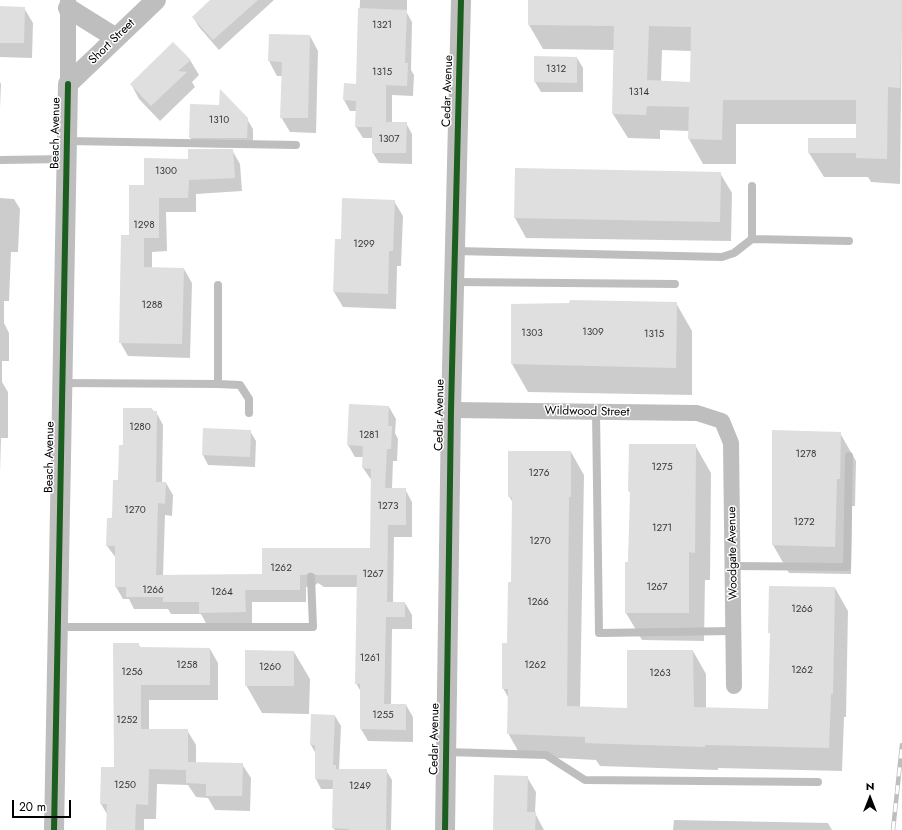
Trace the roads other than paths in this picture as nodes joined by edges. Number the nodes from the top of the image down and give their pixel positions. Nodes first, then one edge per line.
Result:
1 (156, 0) edge
2 (461, 0) edge
3 (68, 4) edge
4 (116, 38) junction
5 (68, 84) junction
6 (296, 145) dead end
7 (67, 150) junction
8 (0, 160) edge
9 (752, 186) dead end
10 (752, 239) junction
11 (849, 241) dead end
12 (455, 251) junction
13 (454, 282) junction
14 (676, 284) dead end
15 (218, 285) dead end
16 (62, 383) junction
17 (218, 384) junction
18 (451, 410) junction
19 (596, 412) junction
20 (249, 413) dead end
21 (722, 421) joint
22 (848, 456) dead end
23 (733, 566) junction
24 (311, 577) dead end
25 (58, 627) junction
26 (734, 631) junction
27 (734, 686) dead end
28 (446, 752) junction
29 (818, 782) dead end
30 (54, 830) edge
31 (445, 830) edge

1 - 4 street, Short Street
2 - 12 street, Cedar Avenue
3 - 4 street
3 - 5 street, Beach Avenue
4 - 5 street, Short Street
5 - 7 street, Beach Avenue
6 - 7 lane
7 - 8 lane
7 - 16 street, Beach Avenue
9 - 10 lane
10 - 11 lane
10 - 12 lane
12 - 13 street, Cedar Avenue
13 - 14 lane
13 - 18 street, Cedar Avenue
15 - 17 lane
16 - 17 lane
16 - 25 street, Beach Avenue
17 - 20 lane
18 - 19 street, Wildwood Street
18 - 28 street, Cedar Avenue
19 - 21 street, Wildwood Street
19 - 26 lane
21 - 23 street, Woodgate Avenue
22 - 23 lane
23 - 26 street, Woodgate Avenue
24 - 25 lane
25 - 30 street, Beach Avenue
26 - 27 street, Woodgate Avenue
28 - 29 lane
28 - 31 street, Cedar Avenue

